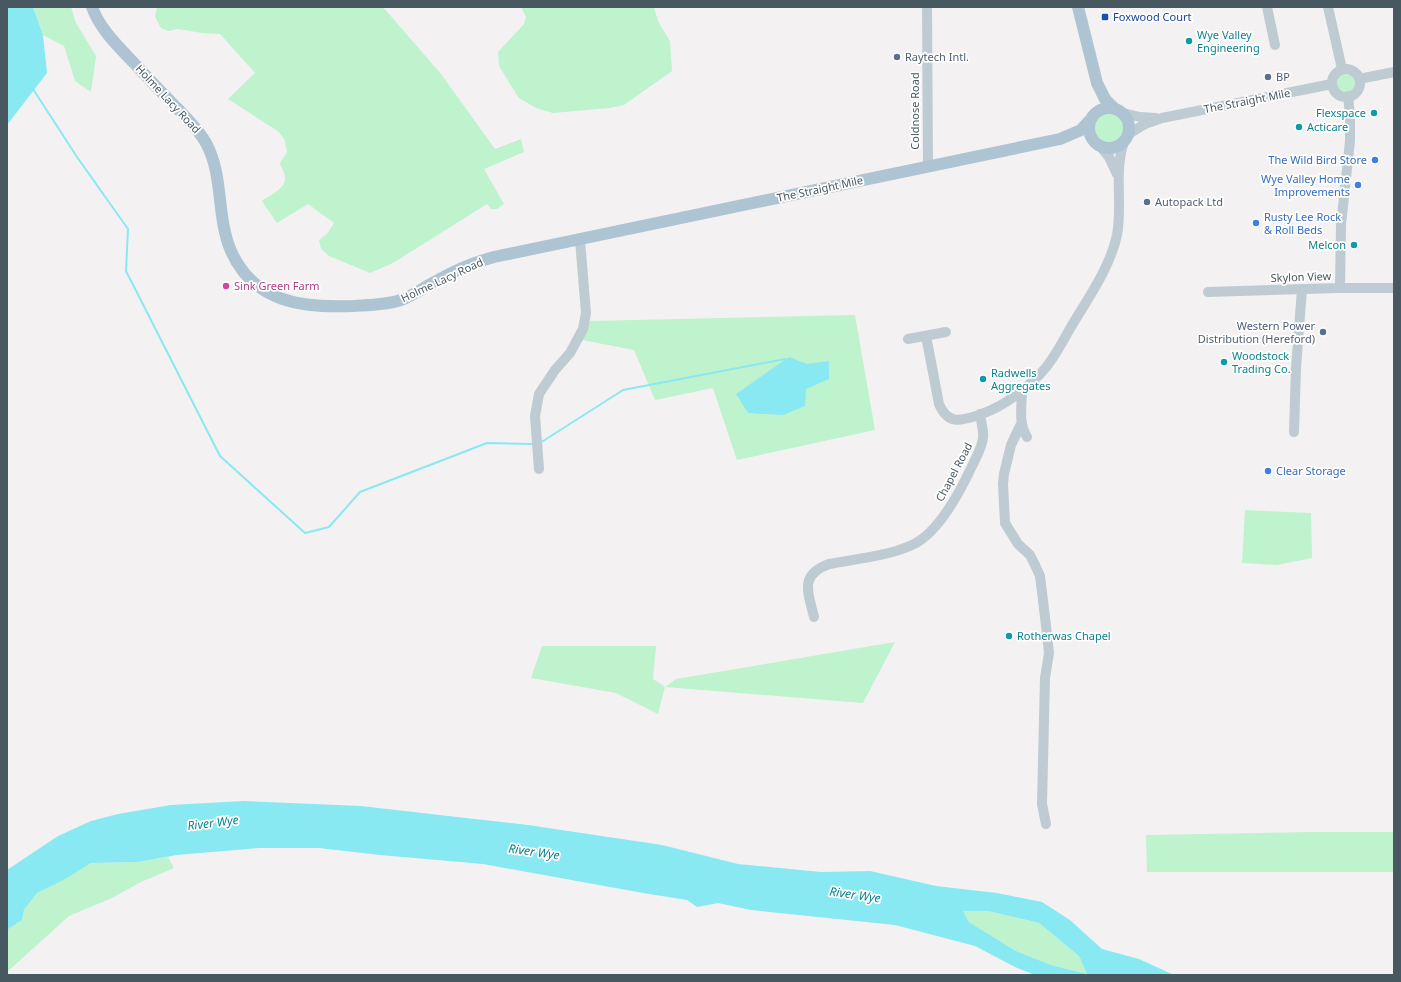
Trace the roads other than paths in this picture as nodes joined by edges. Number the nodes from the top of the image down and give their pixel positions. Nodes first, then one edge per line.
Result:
1 (92, 7) edge
2 (927, 7) edge
3 (1078, 7) edge
4 (1267, 7) edge
5 (1328, 7) edge
6 (1275, 45) dead end
7 (1342, 69) junction
8 (1394, 72) edge
9 (1359, 79) junction
10 (1097, 83) junction
11 (1332, 84) junction
12 (1348, 96) junction
13 (1119, 111) junction
14 (1092, 117) junction
15 (1162, 118) junction
16 (1126, 137) junction
17 (1060, 139) junction
18 (1099, 145) junction
19 (928, 167) junction
20 (1118, 177) junction
21 (580, 240) junction
22 (1340, 288) junction
23 (1394, 288) edge
24 (1302, 289) junction
25 (1208, 292) dead end
26 (946, 332) dead end
27 (926, 336) junction
28 (908, 339) dead end
29 (1022, 390) junction
30 (980, 414) junction
31 (1021, 424) junction
32 (1294, 432) dead end
33 (1027, 437) dead end
34 (539, 469) dead end
35 (814, 618) dead end
36 (1046, 824) dead end

1 - 21 main road, Holme Lacy Road
2 - 19 street, Coldnose Road
3 - 10 main road
4 - 6 street
5 - 7 street
7 - 9 street
7 - 11 street
8 - 9 street
9 - 12 street
10 - 13 main road
10 - 14 main road
11 - 12 street
11 - 15 street, The Straight Mile
12 - 22 street
13 - 14 main road
13 - 15 street, The Straight Mile
13 - 16 main road
14 - 17 main road, The Straight Mile
14 - 18 main road
15 - 16 street, The Straight Mile
16 - 18 main road
16 - 20 street
17 - 18 main road, The Straight Mile
17 - 19 main road, The Straight Mile
18 - 20 street
19 - 21 main road, The Straight Mile
20 - 29 street
21 - 34 street
22 - 23 street, Skylon View
22 - 24 street, Skylon View
24 - 25 street, Skylon View
24 - 32 street
26 - 27 street
27 - 28 street
27 - 30 street
29 - 30 street
29 - 31 street
30 - 35 street, Chapel Road
31 - 33 street
31 - 36 street

